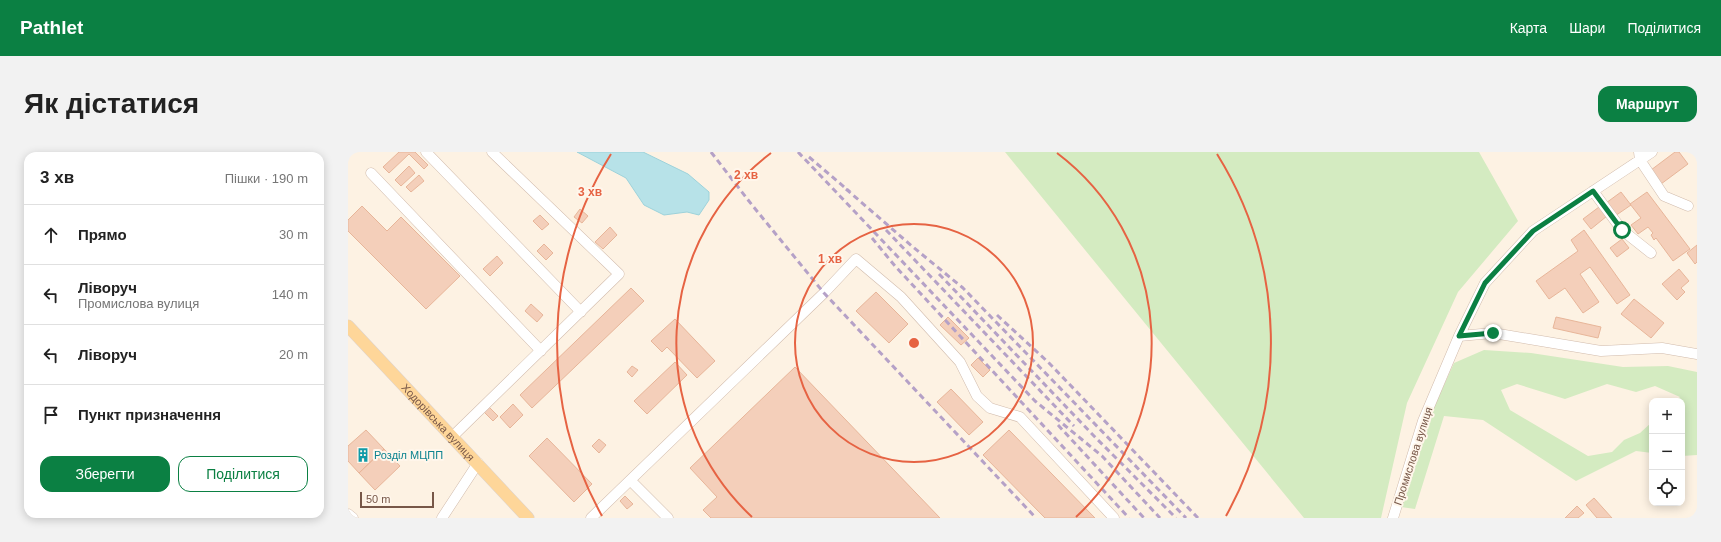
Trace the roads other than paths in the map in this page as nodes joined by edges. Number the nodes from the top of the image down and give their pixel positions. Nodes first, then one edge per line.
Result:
1 (426, 152) edge
2 (492, 152) edge
3 (1652, 152) edge
4 (1640, 156) edge
5 (371, 173) dead end
6 (1593, 191) junction
7 (1688, 206) dead end
8 (1651, 252) dead end
9 (581, 312) junction
10 (348, 326) edge
11 (1459, 336) junction
12 (541, 351) junction
13 (1697, 354) edge
14 (453, 436) junction
15 (478, 463) junction
16 (632, 480) junction
17 (348, 514) edge
18 (353, 518) edge
19 (442, 518) edge
20 (528, 518) edge
21 (591, 518) edge
22 (668, 518) edge
23 (1114, 518) edge
24 (1393, 518) edge

1 - 9 street
2 - 9 street
3 - 4 street, Промислова вулиця
4 - 6 street, Промислова вулиця
4 - 7 street
5 - 12 street
6 - 8 street
6 - 11 street, Промислова вулиця
9 - 12 street
10 - 14 main road, Ходорівська вулиця
11 - 13 street
11 - 24 street, Промислова вулиця
12 - 14 street
14 - 15 main road, Ходорівська вулиця
15 - 19 street
15 - 20 main road, Ходорівська вулиця
16 - 21 street
16 - 22 street
16 - 23 street
17 - 18 street

